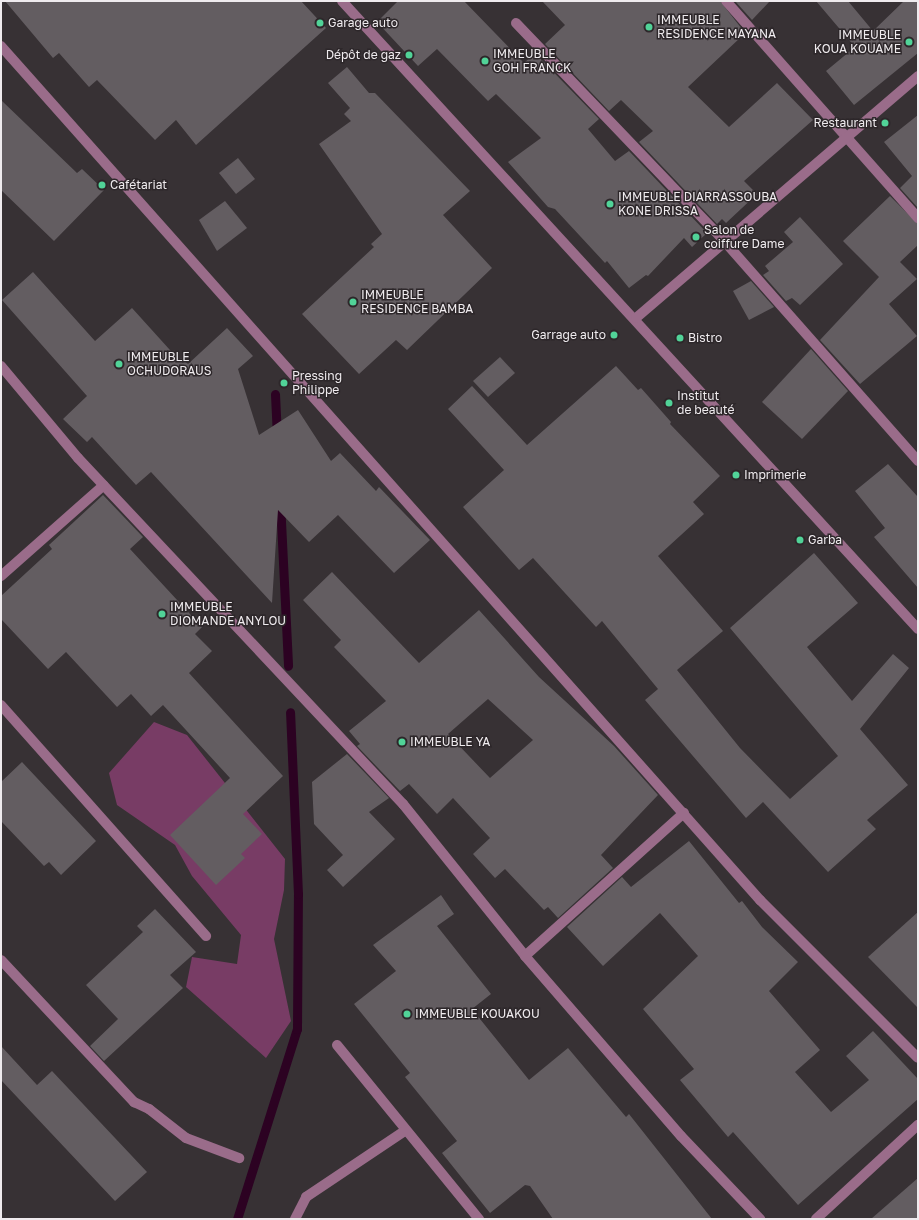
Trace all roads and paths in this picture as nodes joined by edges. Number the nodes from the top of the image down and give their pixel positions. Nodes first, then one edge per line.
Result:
1 (342, 1) edge
2 (726, 1) edge
3 (516, 23) dead end
4 (1, 46) edge
5 (918, 76) edge
6 (846, 140) junction
7 (918, 218) edge
8 (725, 242) junction
9 (636, 318) junction
10 (1, 366) edge
11 (918, 461) edge
12 (104, 485) junction
13 (1, 576) edge
14 (918, 629) edge
15 (1, 705) edge
16 (684, 813) junction
17 (206, 936) dead end
18 (525, 956) junction
19 (1, 960) edge
20 (337, 1045) dead end
21 (918, 1058) edge
22 (918, 1125) edge
23 (406, 1130) junction
24 (239, 1158) dead end
25 (295, 1219) edge
26 (479, 1219) edge
27 (760, 1219) edge
28 (816, 1219) edge

1 - 9 street
2 - 6 street
3 - 8 street
4 - 16 street
5 - 6 street
6 - 7 street
6 - 8 street
8 - 9 street
8 - 11 street
9 - 14 street
10 - 12 street
12 - 13 street
12 - 18 street
15 - 17 street
16 - 18 street
16 - 21 street
18 - 27 street
19 - 24 street
20 - 23 street
22 - 28 street
23 - 25 street
23 - 26 street

